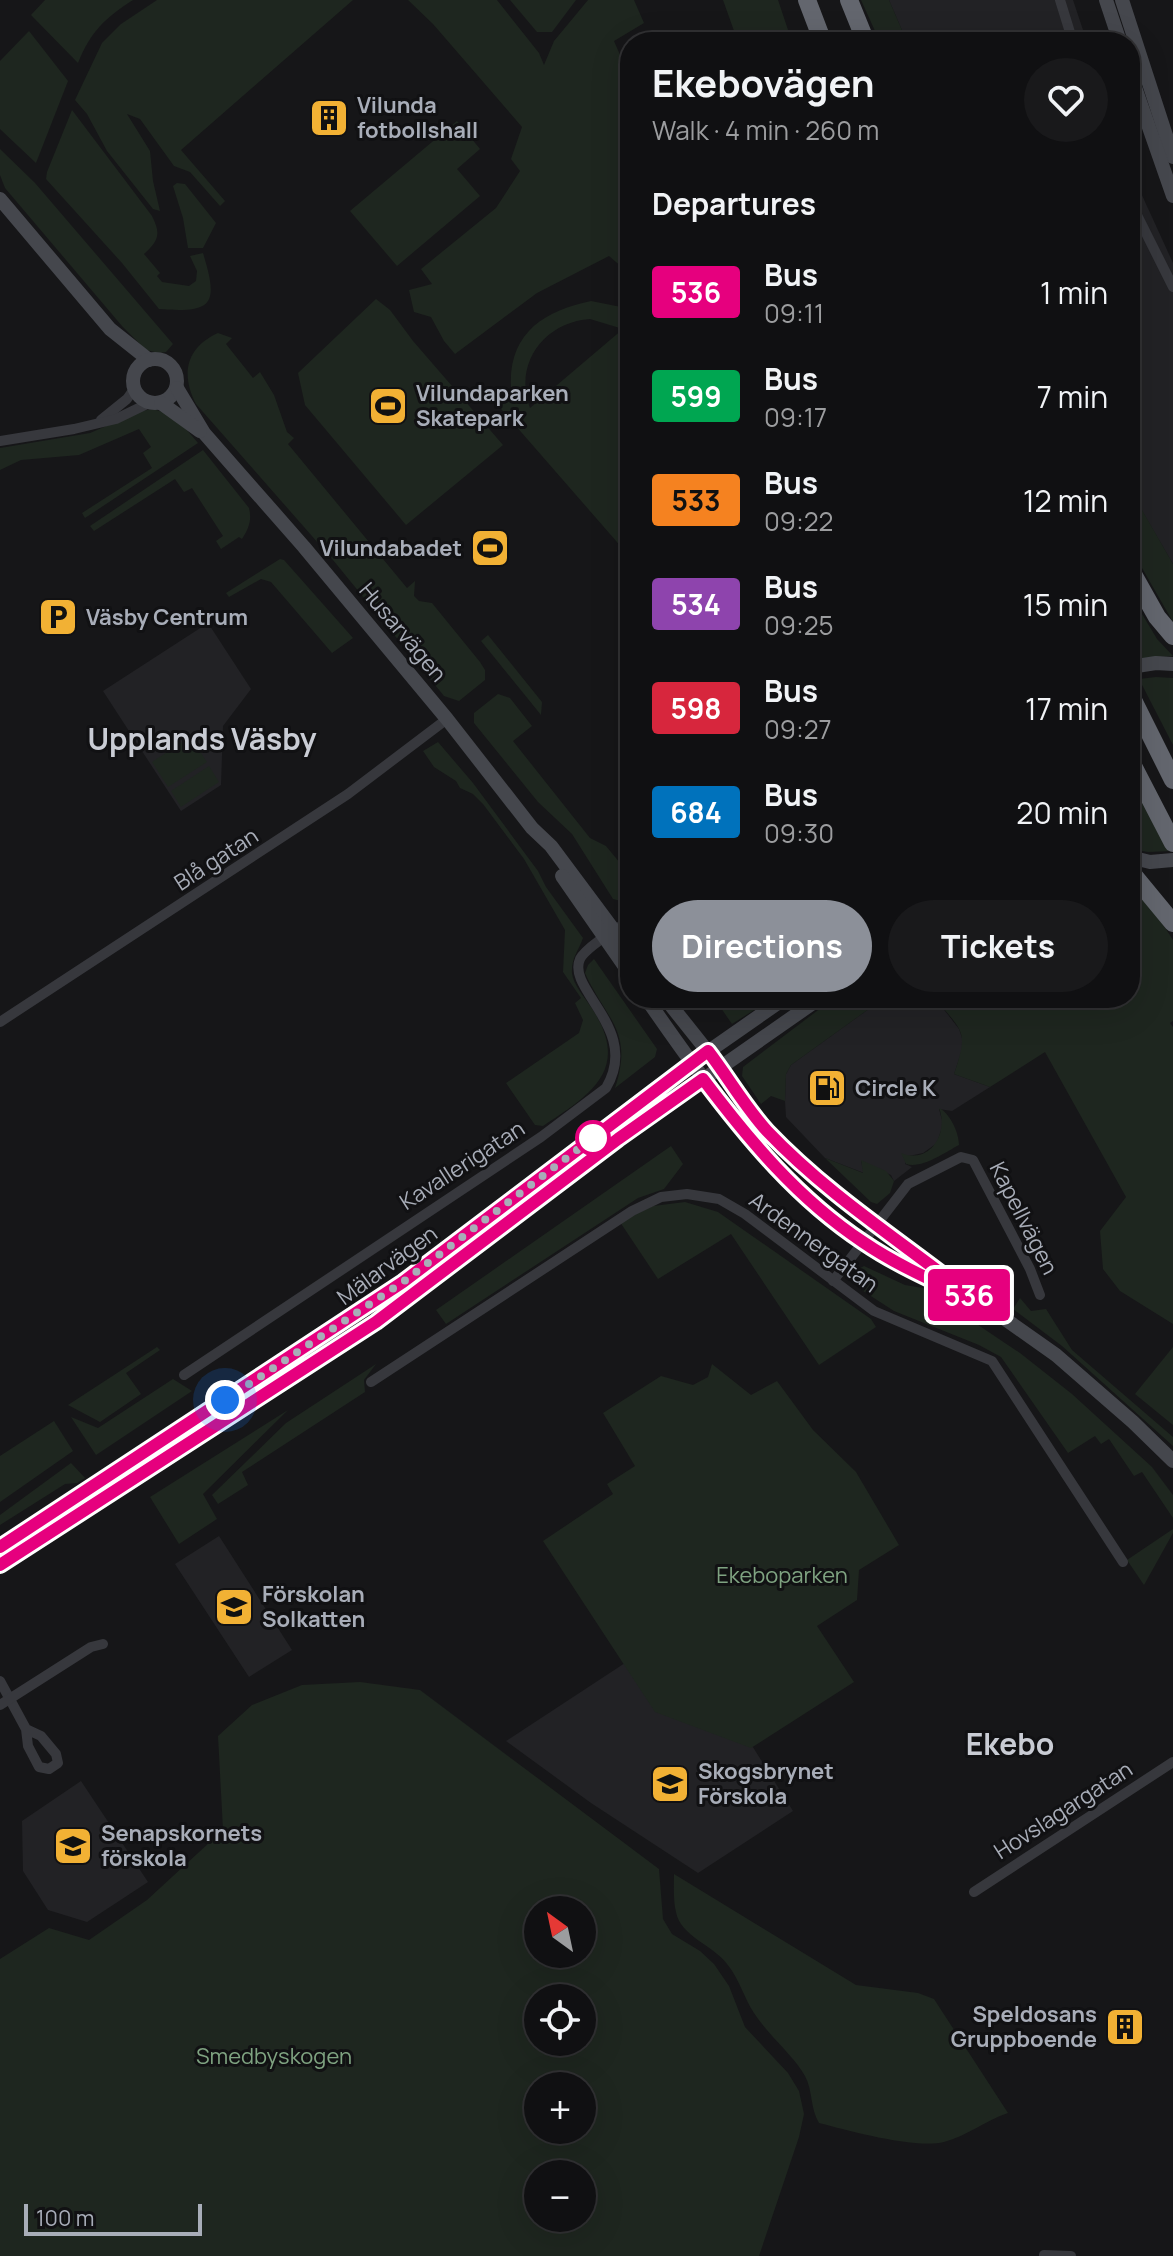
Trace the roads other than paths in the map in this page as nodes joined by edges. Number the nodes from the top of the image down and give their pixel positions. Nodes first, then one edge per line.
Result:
1 (796, 0) edge
2 (807, 0) edge
3 (841, 0) edge
4 (849, 0) edge
5 (1060, 0) edge
6 (1106, 0) edge
7 (1122, 1) edge
8 (806, 32) edge
9 (819, 32) edge
10 (852, 32) edge
11 (862, 32) edge
12 (1070, 32) edge
13 (1117, 32) edge
14 (1132, 32) edge
15 (1140, 56) edge
16 (1140, 102) edge
17 (1173, 157) edge
18 (1173, 196) edge
19 (0, 199) edge
20 (1140, 221) edge
21 (1173, 287) edge
22 (110, 329) junction
23 (149, 360) junction
24 (135, 373) junction
25 (177, 388) junction
26 (134, 389) junction
27 (155, 403) junction
28 (99, 422) junction
29 (204, 433) junction
30 (0, 441) edge
31 (1140, 587) edge
32 (1173, 636) edge
33 (1173, 664) edge
34 (1140, 665) edge
35 (1140, 714) edge
36 (447, 719) junction
37 (1140, 779) edge
38 (1173, 780) edge
39 (1173, 843) edge
40 (1140, 858) edge
41 (1169, 861) edge
42 (1140, 883) edge
43 (1173, 923) edge
44 (620, 927) edge
45 (610, 934) junction
46 (620, 943) edge
47 (620, 954) edge
48 (653, 1008) edge
49 (673, 1008) edge
50 (770, 1008) edge
51 (806, 1008) edge
52 (0, 1022) edge
53 (708, 1051) junction
54 (691, 1063) junction
55 (720, 1067) junction
56 (703, 1079) junction
57 (875, 1227) junction
58 (863, 1243) junction
59 (833, 1281) junction
60 (1040, 1295) dead end
61 (978, 1302) junction
62 (184, 1375) dead end
63 (371, 1382) dead end
64 (1173, 1461) edge
65 (0, 1547) edge
66 (1123, 1562) dead end
67 (0, 1565) edge
68 (103, 1644) dead end
69 (0, 1681) edge
70 (3, 1703) edge
71 (23, 1725) dead end
72 (1173, 1762) edge
73 (974, 1892) dead end
74 (1044, 2255) edge
75 (1071, 2256) edge

1 - 8 highway
2 - 9 highway
3 - 10 highway
4 - 11 highway
5 - 12 street
6 - 13 main road
7 - 14 main road
15 - 17 main road
16 - 18 main road
19 - 22 main road
20 - 21 street
22 - 23 main road
22 - 24 main road
23 - 24 main road
23 - 25 main road, Husarvägen
24 - 26 main road
25 - 27 main road
25 - 29 main road, Husarvägen
26 - 27 main road, Husarvägen
26 - 28 street
27 - 28 street
27 - 29 main road, Husarvägen
28 - 30 street
29 - 36 main road, Husarvägen
31 - 32 highway
33 - 34 main road
35 - 38 highway
36 - 45 main road, Husarvägen
36 - 52 street, Blå gatan
37 - 39 highway
40 - 41 main road
42 - 43 highway
44 - 45 street
45 - 46 main road, Husarvägen
45 - 47 main road, Husarvägen
45 - 62 street, Kavallerigatan
48 - 54 main road
49 - 53 main road
50 - 53 main road, Mälarvägen
51 - 55 main road, Mälarvägen
53 - 54 main road, Mälarvägen
53 - 55 main road
54 - 56 main road
54 - 65 main road, Mälarvägen
55 - 56 main road, Mälarvägen
55 - 57 main road
56 - 58 main road
56 - 67 main road, Mälarvägen
57 - 58 street, Kapellvägen
57 - 60 street, Kapellvägen
57 - 61 main road
58 - 59 street, Kapellvägen
58 - 61 main road
59 - 63 street, Ardennergatan
59 - 66 street, Ardennergatan
61 - 64 main road
68 - 70 street
69 - 70 street
70 - 71 street
72 - 73 street, Hovslagargatan
74 - 75 street

